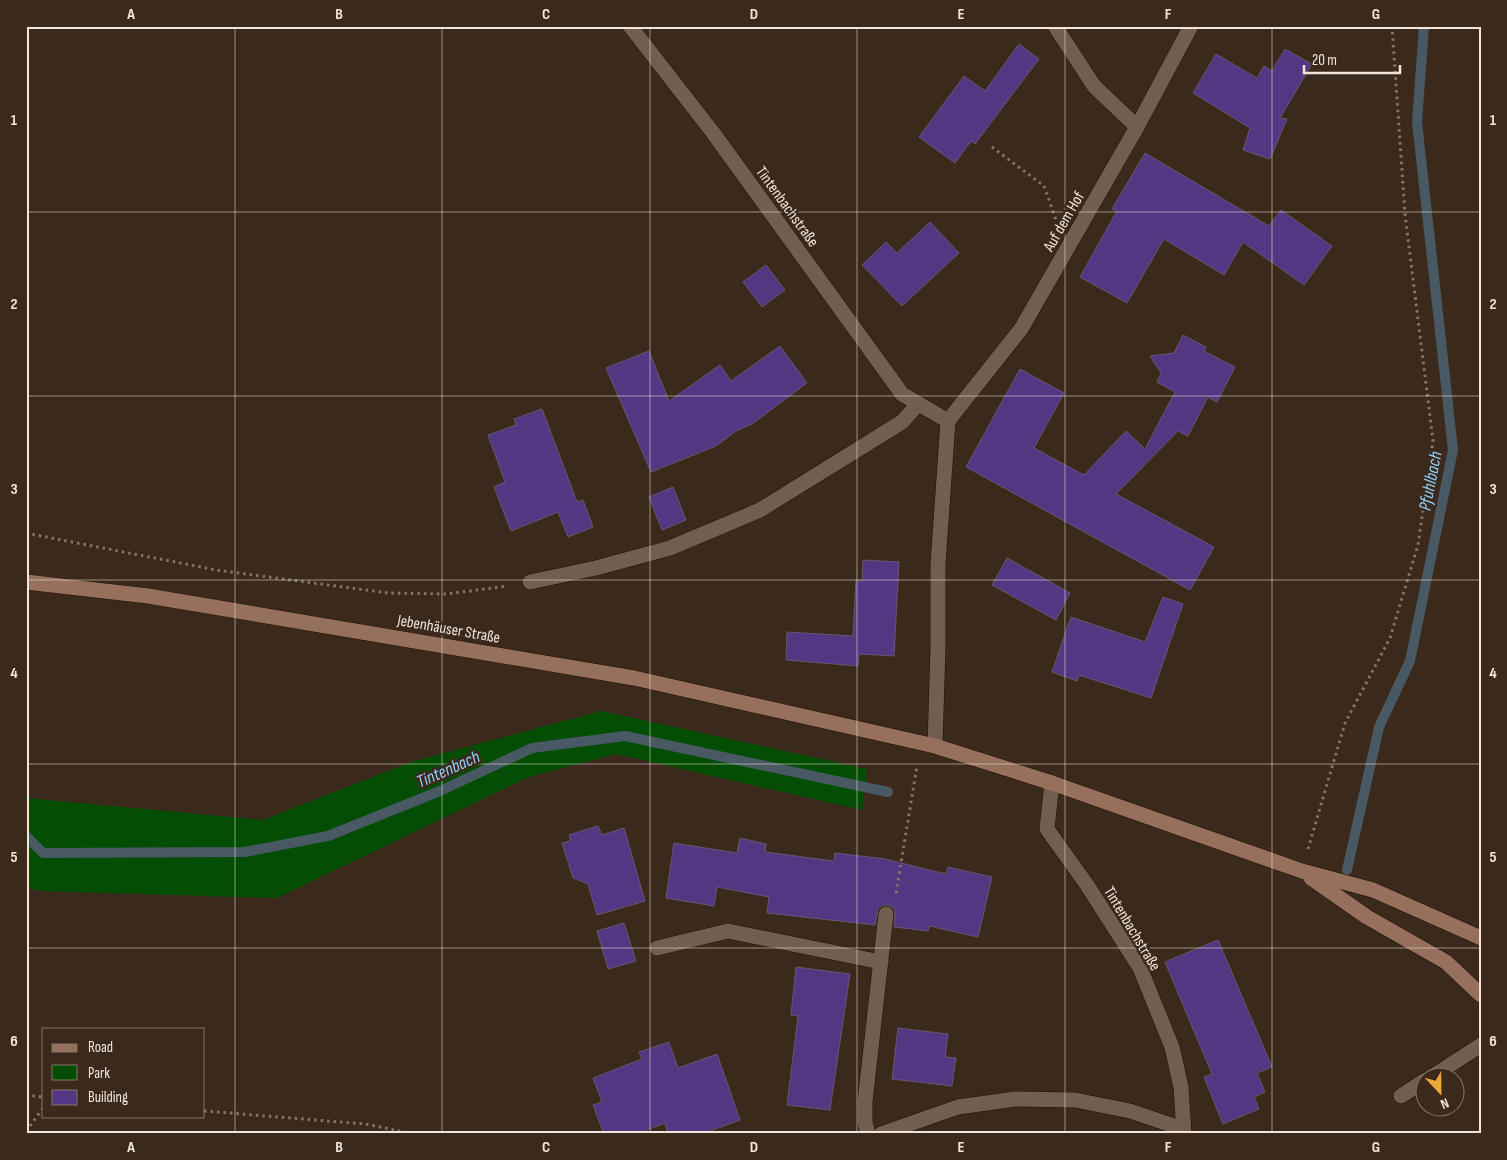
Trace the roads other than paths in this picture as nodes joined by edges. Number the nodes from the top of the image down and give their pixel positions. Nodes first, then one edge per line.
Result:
1 (630, 26) edge
2 (1055, 26) edge
3 (1191, 26) edge
4 (1137, 127) junction
5 (918, 404) junction
6 (948, 421) junction
7 (26, 582) edge
8 (530, 582) road end
9 (928, 745) junction
10 (1052, 783) junction
11 (1302, 871) junction
12 (886, 914) road end
13 (1481, 938) edge
14 (657, 948) dead end
15 (880, 962) junction
16 (1481, 996) edge
17 (1481, 1045) edge
18 (1445, 1068) edge
19 (1414, 1087) edge
20 (1400, 1096) dead end
21 (1184, 1131) edge
22 (868, 1134) edge
23 (881, 1134) edge

1 - 5 street, Tintenbachstraße
2 - 4 street
3 - 4 street, Auf dem Hof
4 - 6 street, Auf dem Hof
5 - 6 street, Tintenbachstraße
5 - 8 street
6 - 9 street
7 - 9 street, Jebenhäuser Straße
9 - 10 street
10 - 11 street
10 - 21 street, Tintenbachstraße
11 - 13 street
11 - 16 street
12 - 15 street
14 - 15 street
15 - 22 street
17 - 18 street
19 - 20 street
21 - 23 street, Tintenbachstraße

